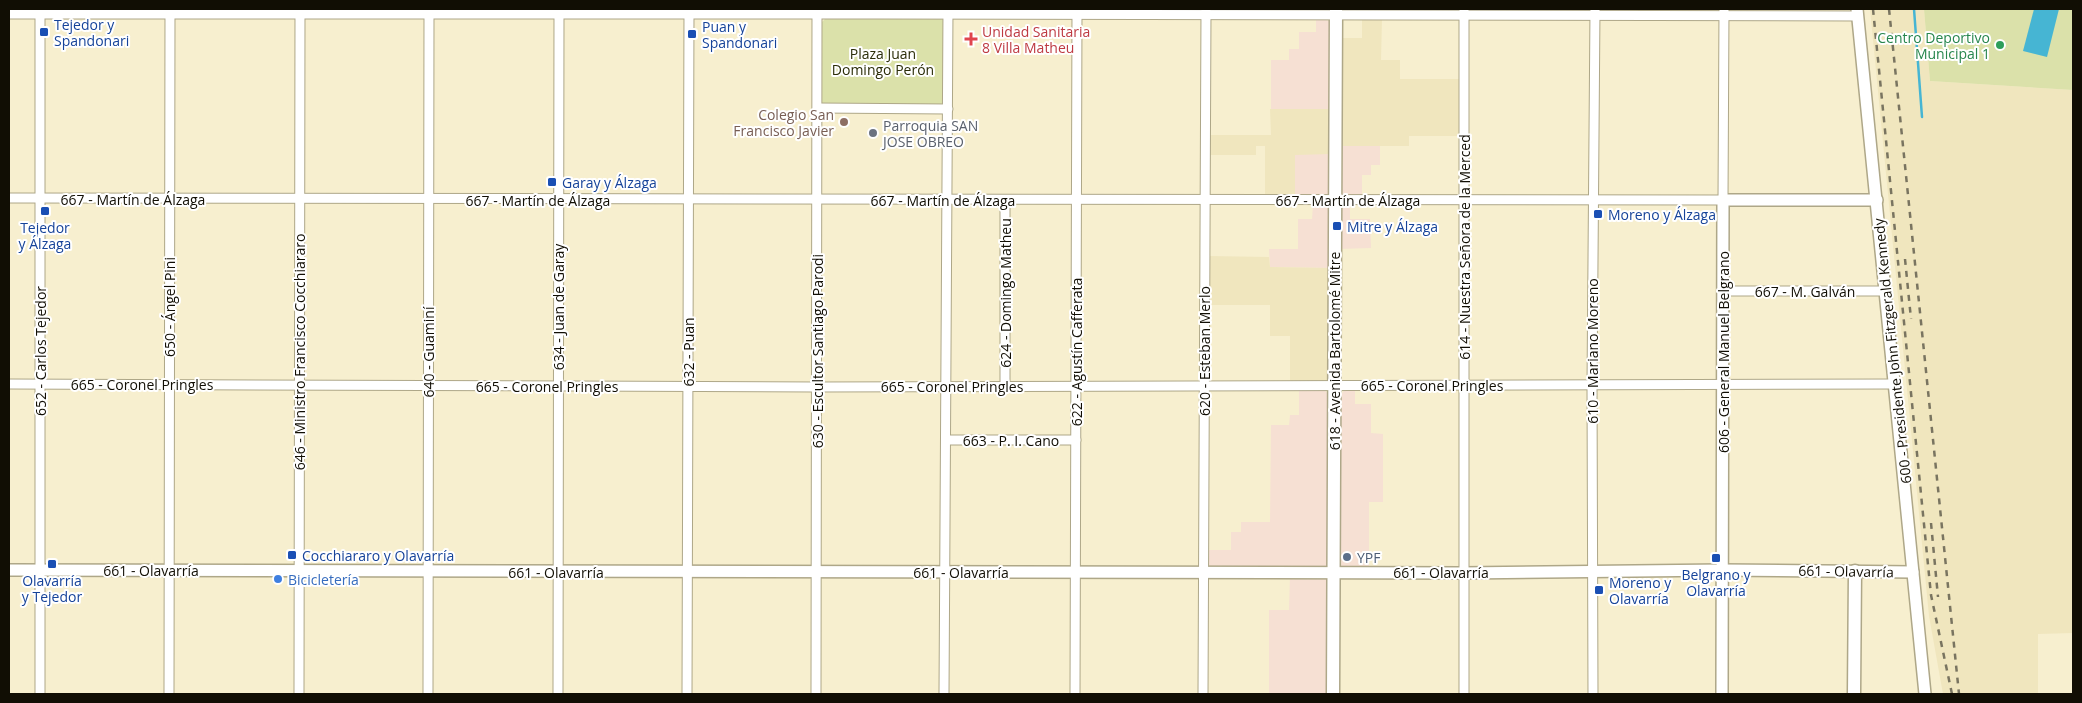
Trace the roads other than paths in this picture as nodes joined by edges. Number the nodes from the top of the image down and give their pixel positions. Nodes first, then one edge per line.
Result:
1 (40, 11) edge
2 (559, 11) edge
3 (817, 11) edge
4 (948, 11) edge
5 (1077, 11) edge
6 (1206, 11) edge
7 (170, 12) edge
8 (300, 12) edge
9 (429, 12) edge
10 (689, 12) edge
11 (1336, 12) edge
12 (1464, 12) edge
13 (1595, 12) edge
14 (1724, 12) edge
15 (1858, 12) edge
16 (9, 14) edge
17 (818, 108) junction
18 (948, 109) junction
19 (9, 198) edge
20 (40, 198) junction
21 (170, 199) junction
22 (299, 199) junction
23 (428, 200) junction
24 (559, 200) junction
25 (688, 200) junction
26 (817, 200) junction
27 (1005, 200) junction
28 (1076, 200) junction
29 (1204, 200) junction
30 (1334, 200) junction
31 (1464, 200) junction
32 (1593, 200) junction
33 (1723, 200) junction
34 (1877, 200) junction
35 (947, 201) junction
36 (1724, 291) junction
37 (1886, 291) junction
38 (9, 384) edge
39 (40, 384) junction
40 (169, 384) junction
41 (1896, 384) junction
42 (298, 385) junction
43 (1005, 385) junction
44 (1204, 385) junction
45 (1464, 385) junction
46 (1592, 385) junction
47 (1723, 385) junction
48 (428, 386) junction
49 (558, 386) junction
50 (688, 386) junction
51 (946, 386) junction
52 (1076, 386) junction
53 (1334, 386) junction
54 (817, 387) junction
55 (946, 440) junction
56 (1076, 440) junction
57 (9, 570) edge
58 (170, 570) junction
59 (299, 570) junction
60 (1722, 570) junction
61 (41, 571) junction
62 (427, 571) junction
63 (1593, 571) junction
64 (1855, 571) junction
65 (557, 572) junction
66 (687, 572) junction
67 (817, 572) junction
68 (944, 572) junction
69 (1076, 572) junction
70 (1203, 572) junction
71 (1333, 572) junction
72 (1914, 572) junction
73 (1464, 573) junction
74 (40, 694) edge
75 (169, 694) edge
76 (299, 694) edge
77 (428, 694) edge
78 (558, 694) edge
79 (687, 694) edge
80 (816, 694) edge
81 (944, 694) edge
82 (1075, 694) edge
83 (1203, 694) edge
84 (1333, 694) edge
85 (1464, 694) edge
86 (1593, 694) edge
87 (1722, 694) edge
88 (1854, 694) edge
89 (1925, 694) edge

1 - 7 street
1 - 16 street
1 - 20 street, 652 - Carlos Tejedor
2 - 9 street
2 - 10 street
2 - 24 street, 634 - Juan de Garay
3 - 4 street
3 - 10 street
3 - 17 street, 630 - Escultor Santiago Parodi
4 - 5 street
4 - 18 street
5 - 6 street
5 - 28 street, 622 - Agustín Cafferata
6 - 11 street
6 - 29 street, 620 - Esteban Merlo
7 - 8 street
7 - 21 street, 650 - Ángel Pini
8 - 9 street
8 - 22 street, 646 - Ministro Francisco Cocchiararo
9 - 23 street, 640 - Guaminí
10 - 25 street, 632 - Puan
11 - 12 street
11 - 30 main road, 618 - Avenida Bartolomé Mitre
12 - 13 street
12 - 31 street, 614 - Nuestra Señora de la Merced
13 - 14 street
13 - 32 street, 610 - Mariano Moreno
14 - 15 street
14 - 33 street, 606 - General Manuel Belgrano
15 - 34 street, 600 - Presidente John Fitzgerald Kennedy
17 - 18 street
17 - 26 street, 630 - Escultor Santiago Parodi
18 - 35 street
19 - 20 street, 667 - Martín de Álzaga
20 - 21 street, 667 - Martín de Álzaga
20 - 39 street, 652 - Carlos Tejedor
21 - 22 street, 667 - Martín de Álzaga
21 - 40 street, 650 - Ángel Pini
22 - 23 street, 667 - Martín de Álzaga
22 - 42 street, 646 - Ministro Francisco Cocchiararo
23 - 24 street, 667 - Martín de Álzaga
23 - 48 street, 640 - Guaminí
24 - 25 street, 667 - Martín de Álzaga
24 - 49 street, 634 - Juan de Garay
25 - 26 street, 667 - Martín de Álzaga
25 - 50 street, 632 - Puan
26 - 35 street, 667 - Martín de Álzaga
26 - 54 street, 630 - Escultor Santiago Parodi
27 - 28 street, 667 - Martín de Álzaga
27 - 35 street, 667 - Martín de Álzaga
27 - 43 street, 624 - Domingo Matheu
28 - 29 street, 667 - Martín de Álzaga
28 - 52 street, 622 - Agustín Cafferata
29 - 30 street, 667 - Martín de Álzaga
29 - 44 street, 620 - Esteban Merlo
30 - 31 street, 667 - Martín de Álzaga
30 - 53 main road, 618 - Avenida Bartolomé Mitre
31 - 32 street, 667 - Martín de Álzaga
31 - 45 street, 614 - Nuestra Señora de la Merced
32 - 33 street, 667 - Martín de Álzaga
32 - 46 street, 610 - Mariano Moreno
33 - 34 street, 667 - Martín de Álzaga
33 - 36 street, 606 - General Manuel Belgrano
34 - 37 street, 600 - Presidente John Fitzgerald Kennedy
35 - 51 street
36 - 37 street, 667 - M. Galván
36 - 47 street, 606 - General Manuel Belgrano
37 - 41 street, 600 - Presidente John Fitzgerald Kennedy
38 - 39 street, 665 - Coronel Pringles
39 - 40 street, 665 - Coronel Pringles
39 - 61 street, 652 - Carlos Tejedor
40 - 42 street, 665 - Coronel Pringles
40 - 58 street, 650 - Ángel Pini
41 - 47 street, 665 - Coronel Pringles
41 - 72 street, 600 - Presidente John Fitzgerald Kennedy
42 - 48 street, 665 - Coronel Pringles
42 - 59 street, 646 - Ministro Francisco Cocchiararo
43 - 51 street, 665 - Coronel Pringles
43 - 52 street, 665 - Coronel Pringles
44 - 52 street, 665 - Coronel Pringles
44 - 53 street, 665 - Coronel Pringles
44 - 70 street, 620 - Esteban Merlo
45 - 46 street, 665 - Coronel Pringles
45 - 53 street, 665 - Coronel Pringles
45 - 73 street, 614 - Nuestra Señora de la Merced
46 - 47 street, 665 - Coronel Pringles
46 - 63 street, 610 - Mariano Moreno
47 - 60 street, 606 - General Manuel Belgrano
48 - 49 street, 665 - Coronel Pringles
48 - 62 street, 640 - Guaminí
49 - 50 street, 665 - Coronel Pringles
49 - 65 street, 634 - Juan de Garay
50 - 54 street, 665 - Coronel Pringles
50 - 66 street, 632 - Puan
51 - 54 street, 665 - Coronel Pringles
51 - 55 street
52 - 56 street, 622 - Agustín Cafferata
53 - 71 main road, 618 - Avenida Bartolomé Mitre
54 - 67 street, 630 - Escultor Santiago Parodi
55 - 56 street, 663 - P. I. Cano
55 - 68 street
56 - 69 street, 622 - Agustín Cafferata
57 - 61 street, 661 - Olavarría
58 - 59 street, 661 - Olavarría
58 - 61 street, 661 - Olavarría
58 - 75 street, 650 - Ángel Pini
59 - 62 street, 661 - Olavarría
59 - 76 street, 646 - Ministro Francisco Cocchiararo
60 - 63 street, 661 - Olavarría
60 - 64 street, 661 - Olavarría
60 - 87 street, 606 - General Manuel Belgrano
61 - 74 street, 652 - Carlos Tejedor
62 - 65 street, 661 - Olavarría
62 - 77 street, 640 - Guaminí
63 - 73 street, 661 - Olavarría
63 - 86 street, 610 - Mariano Moreno
64 - 72 street, 661 - Olavarría
64 - 88 main road
65 - 66 street, 661 - Olavarría
65 - 78 street, 634 - Juan de Garay
66 - 67 street, 661 - Olavarría
66 - 79 street, 632 - Puan
67 - 68 street, 661 - Olavarría
67 - 80 street, 630 - Escultor Santiago Parodi
68 - 69 street, 661 - Olavarría
68 - 81 street
69 - 70 street, 661 - Olavarría
69 - 82 street, 622 - Agustín Cafferata
70 - 71 street, 661 - Olavarría
70 - 83 street, 620 - Esteban Merlo
71 - 73 street, 661 - Olavarría
71 - 84 main road, 618 - Avenida Bartolomé Mitre
72 - 89 street, 600 - Presidente John Fitzgerald Kennedy
73 - 85 street, 614 - Nuestra Señora de la Merced

